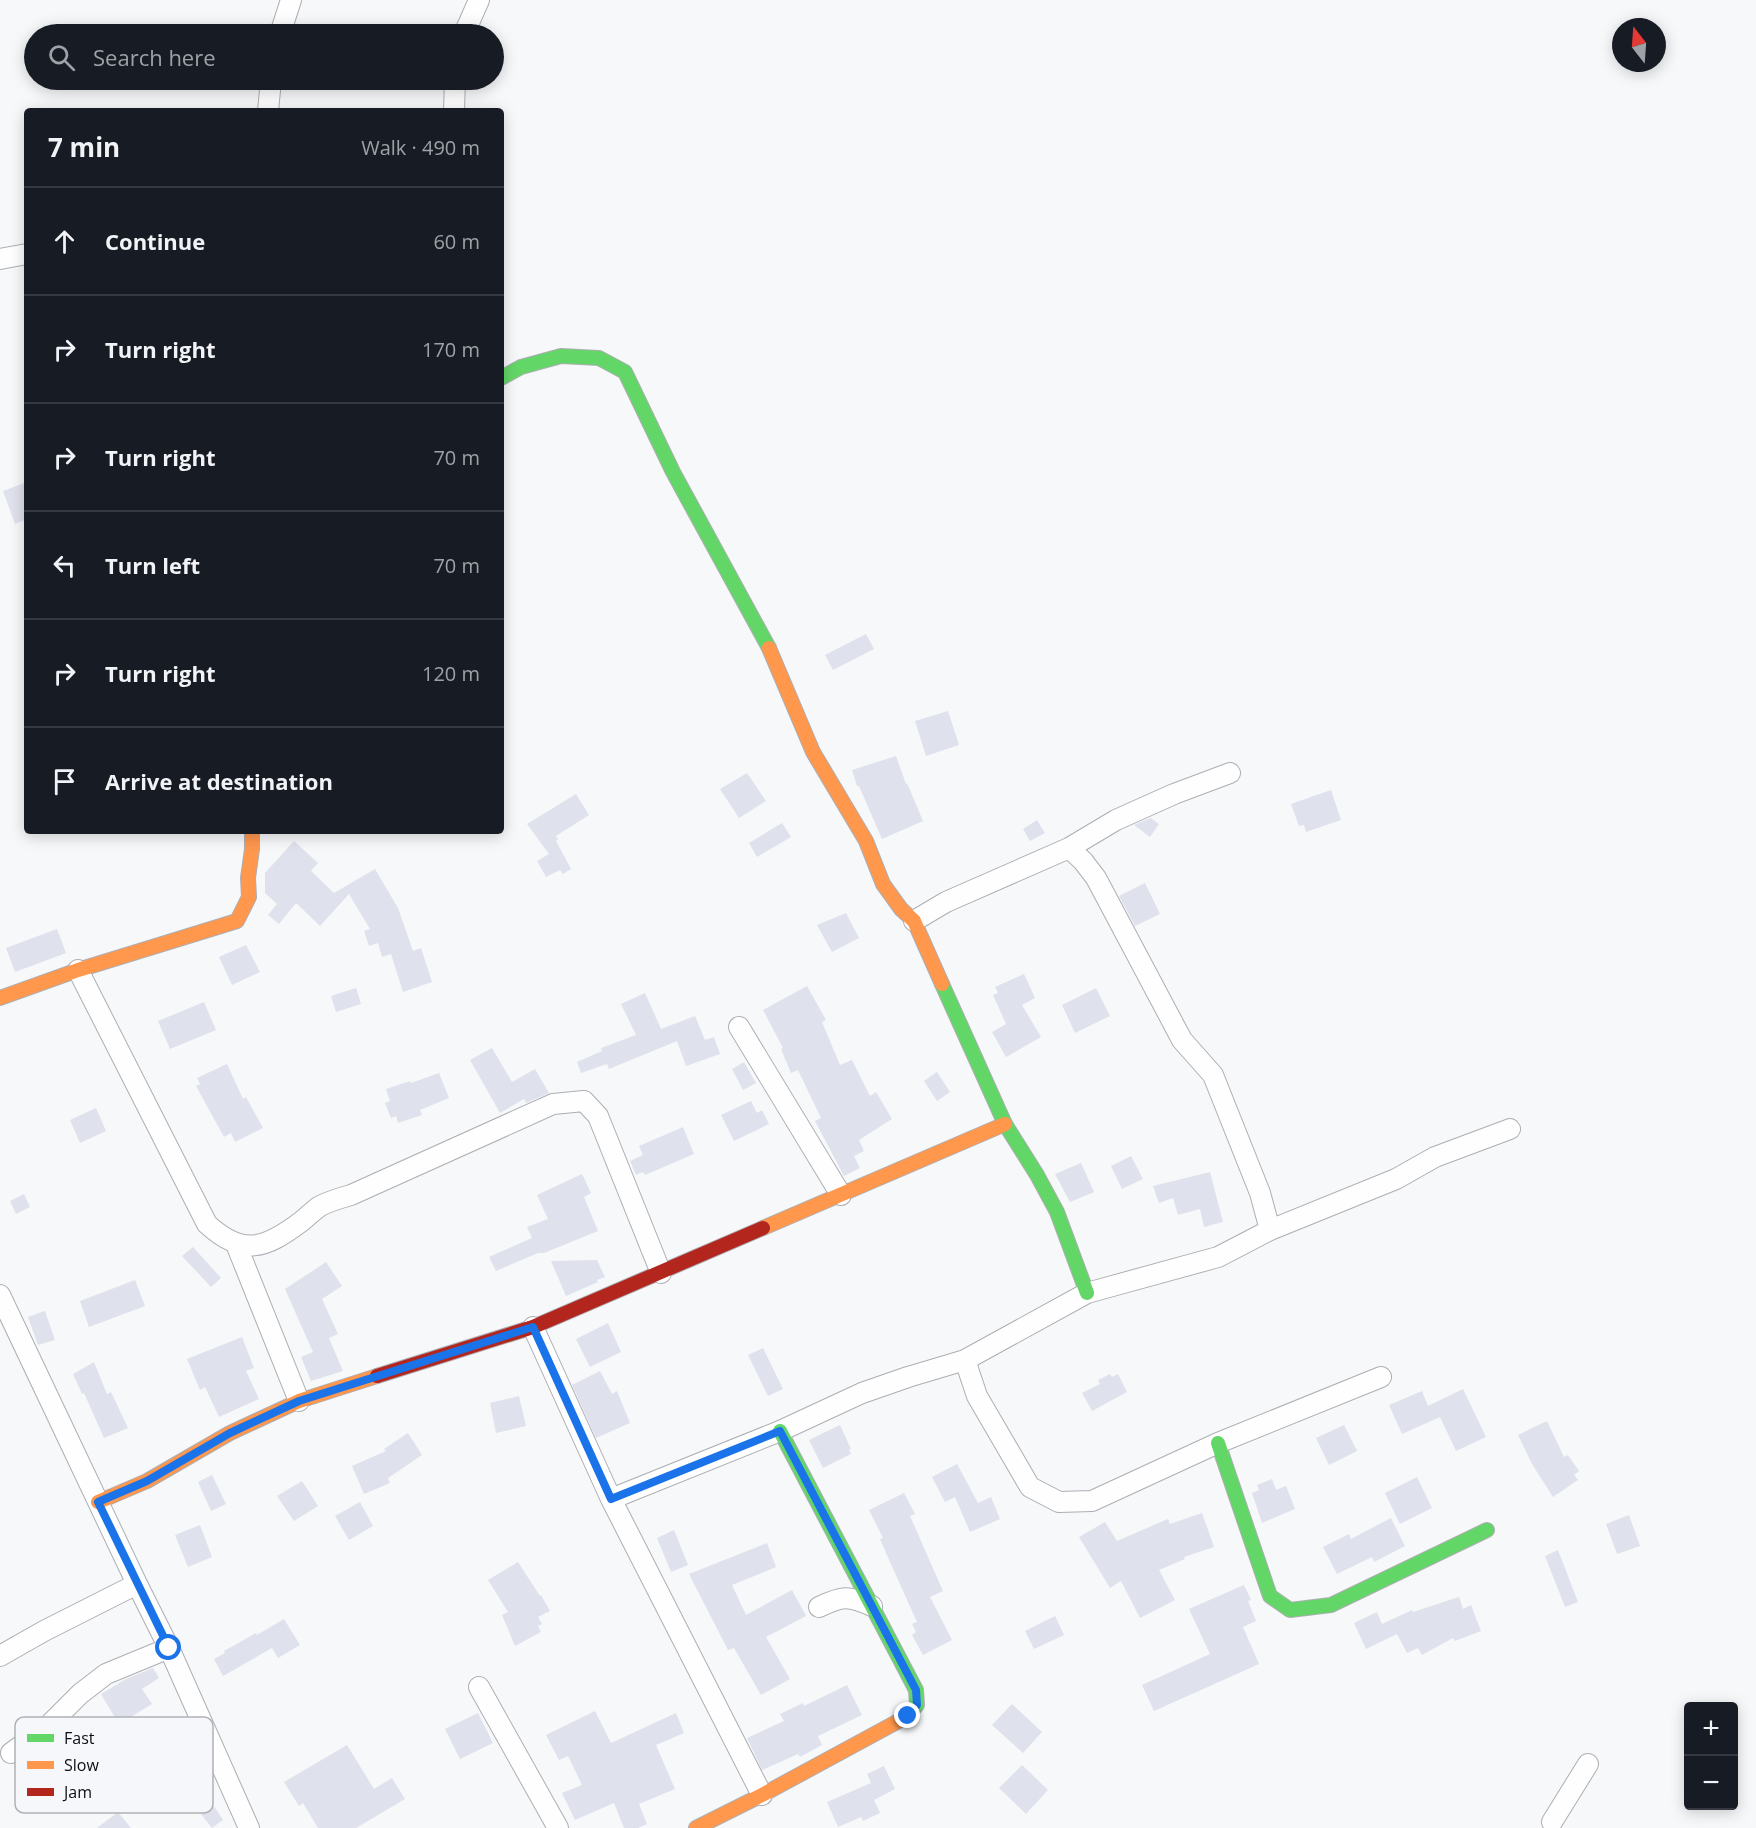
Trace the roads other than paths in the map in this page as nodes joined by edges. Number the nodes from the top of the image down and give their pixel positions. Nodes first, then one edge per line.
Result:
1 (291, 0) edge
2 (479, 0) edge
3 (283, 24) edge
4 (468, 24) edge
5 (270, 90) edge
6 (455, 90) edge
7 (267, 108) edge
8 (454, 108) edge
9 (24, 255) edge
10 (0, 259) edge
11 (504, 376) edge
12 (1230, 773) dead end
13 (252, 834) edge
14 (1069, 848) junction
15 (914, 921) junction
16 (78, 970) junction
17 (0, 998) edge
18 (739, 1027) dead end
19 (1005, 1125) junction
20 (1510, 1129) dead end
21 (841, 1195) junction
22 (1270, 1230) junction
23 (236, 1244) junction
24 (661, 1273) junction
25 (1087, 1293) junction
26 (0, 1294) edge
27 (533, 1327) junction
28 (964, 1360) junction
29 (1381, 1377) dead end
30 (299, 1401) junction
31 (780, 1431) junction
32 (1218, 1443) junction
33 (611, 1499) junction
34 (98, 1502) junction
35 (1487, 1530) dead end
36 (136, 1584) junction
37 (872, 1606) junction
38 (819, 1607) dead end
39 (169, 1648) junction
40 (0, 1656) edge
41 (479, 1687) dead end
42 (57, 1717) edge
43 (200, 1717) edge
44 (213, 1747) edge
45 (15, 1750) edge
46 (11, 1753) dead end
47 (1588, 1764) dead end
48 (762, 1795) junction
49 (1554, 1826) edge
50 (249, 1828) edge
51 (558, 1828) edge
52 (696, 1828) edge

1 - 3 street
2 - 4 street
5 - 7 street
6 - 8 street
9 - 10 street
11 - 15 street
12 - 14 street
13 - 16 street
14 - 15 street
14 - 22 street
15 - 19 street
16 - 17 street
16 - 23 street
18 - 21 street
19 - 21 street
19 - 25 street
20 - 22 street
21 - 24 street
22 - 25 street
23 - 24 street
23 - 30 street
24 - 27 street
25 - 28 street
26 - 34 street
27 - 30 street
27 - 33 street
28 - 31 street
28 - 32 street
29 - 32 street
30 - 34 street
31 - 33 street
31 - 37 street
32 - 35 street
33 - 48 street
34 - 36 street
36 - 39 street
36 - 40 street
37 - 38 street
37 - 48 street
39 - 42 street
39 - 43 street
41 - 51 street
44 - 50 street
45 - 46 street
47 - 49 street
48 - 52 street

